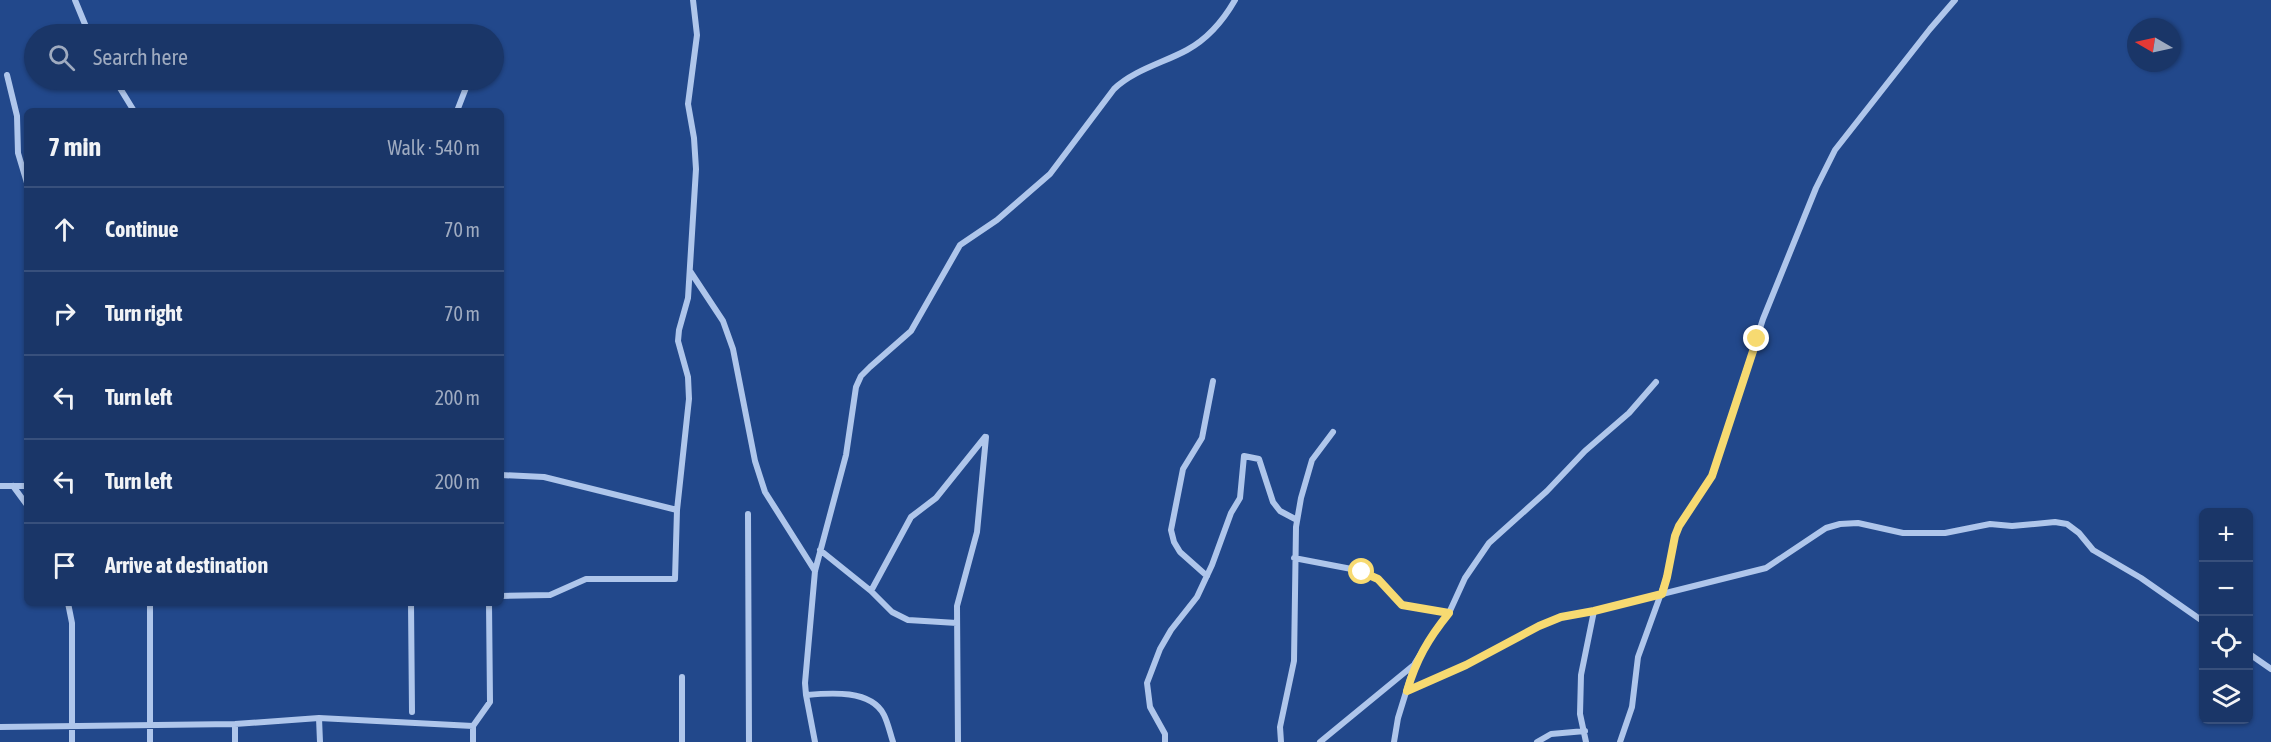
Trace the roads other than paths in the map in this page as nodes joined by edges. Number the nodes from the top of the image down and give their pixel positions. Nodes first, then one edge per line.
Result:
1 (75, 0) edge
2 (693, 0) edge
3 (1235, 0) edge
4 (1955, 0) edge
5 (85, 24) edge
6 (7, 75) dead end
7 (121, 90) edge
8 (465, 90) edge
9 (132, 108) edge
10 (458, 108) edge
11 (24, 173) edge
12 (690, 271) junction
13 (1213, 381) dead end
14 (1656, 382) dead end
15 (1333, 432) dead end
16 (504, 475) edge
17 (0, 486) edge
18 (13, 486) junction
19 (24, 486) edge
20 (24, 501) edge
21 (677, 510) junction
22 (748, 514) dead end
23 (1297, 520) junction
24 (820, 550) junction
25 (1294, 558) junction
26 (815, 571) junction
27 (1207, 576) junction
28 (871, 591) junction
29 (1662, 594) junction
30 (504, 596) edge
31 (69, 606) edge
32 (150, 606) edge
33 (411, 606) edge
34 (489, 606) edge
35 (1594, 611) junction
36 (1449, 613) junction
37 (2199, 619) edge
38 (957, 623) junction
39 (2253, 656) edge
40 (1415, 663) junction
41 (2271, 669) edge
42 (682, 677) dead end
43 (1407, 691) junction
44 (806, 695) junction
45 (412, 711) dead end
46 (320, 718) junction
47 (72, 724) junction
48 (150, 724) junction
49 (235, 724) junction
50 (473, 726) junction
51 (0, 727) edge
52 (1585, 731) junction
53 (72, 742) edge
54 (150, 742) edge
55 (235, 742) edge
56 (320, 742) edge
57 (473, 742) edge
58 (682, 742) edge
59 (748, 742) edge
60 (815, 742) edge
61 (893, 742) edge
62 (958, 742) edge
63 (1165, 742) edge
64 (1281, 742) edge
65 (1320, 742) edge
66 (1394, 742) edge
67 (1537, 742) edge
68 (1586, 742) edge
69 (1620, 742) edge

1 - 5 street
2 - 12 street
3 - 24 street
4 - 29 street
6 - 11 street
7 - 9 street
8 - 10 street
12 - 21 street
12 - 26 street
13 - 27 street
14 - 36 street
15 - 23 street
16 - 21 street
17 - 18 street
18 - 19 street
18 - 20 street
21 - 30 street
22 - 59 street
23 - 25 street
23 - 27 street
24 - 26 street
24 - 28 street
25 - 36 street
25 - 64 street
26 - 44 street
27 - 63 street
28 - 38 street
28 - 38 street
29 - 35 street
29 - 37 street
29 - 69 street
31 - 47 street
32 - 48 street
33 - 45 street
34 - 50 street
35 - 43 street
35 - 52 street
36 - 40 street
38 - 62 street
39 - 41 street
40 - 43 street
40 - 65 street
42 - 58 street
43 - 66 street
44 - 60 street
44 - 61 street
46 - 49 street
46 - 50 street
46 - 56 street
47 - 48 street
47 - 51 street
47 - 53 street
48 - 49 street
48 - 54 street
49 - 55 street
50 - 57 street
52 - 67 street
52 - 68 street

